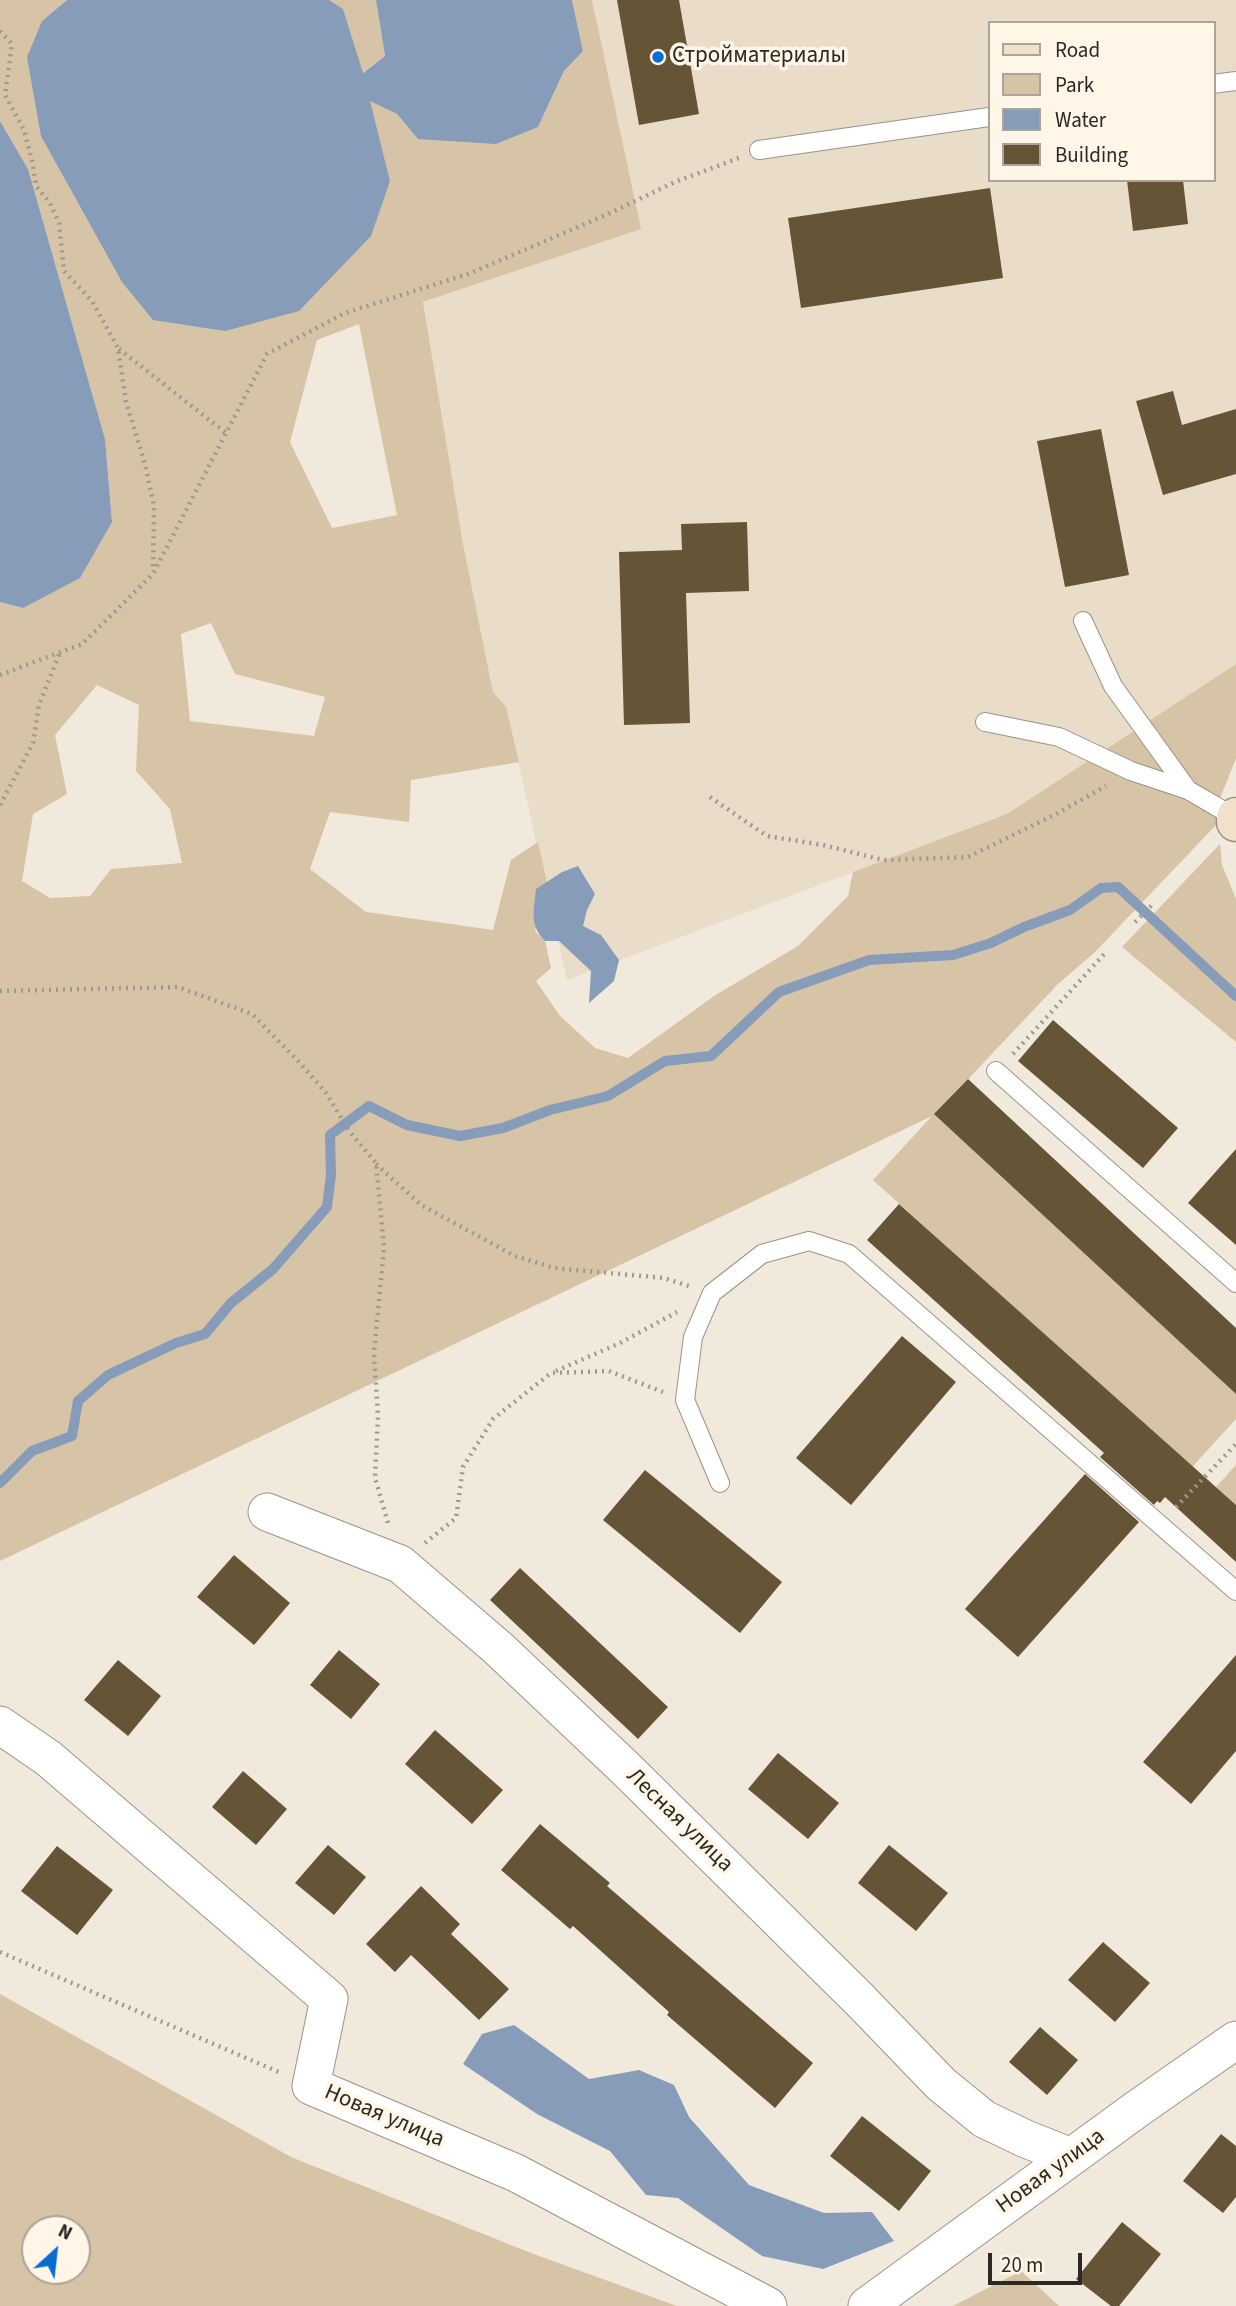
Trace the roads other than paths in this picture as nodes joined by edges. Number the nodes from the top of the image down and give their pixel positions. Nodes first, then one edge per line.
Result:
1 (1236, 81) edge
2 (1215, 84) edge
3 (988, 117) edge
4 (759, 150) road end
5 (1083, 621) dead end
6 (985, 722) dead end
7 (1188, 790) junction
8 (1236, 819) edge
9 (996, 1071) road end
10 (1236, 1283) edge
11 (720, 1483) dead end
12 (267, 1512) dead end
13 (1236, 1591) edge
14 (0, 1725) edge
15 (1236, 2040) edge
16 (1071, 2157) junction
17 (768, 2306) edge
18 (867, 2306) edge

1 - 2 lane
3 - 4 lane
5 - 7 lane
6 - 7 lane
7 - 8 lane
9 - 10 lane
11 - 13 lane
12 - 16 street, Лесная улица
14 - 17 street, Новая улица
15 - 16 street, Новая улица
16 - 18 street, Новая улица

